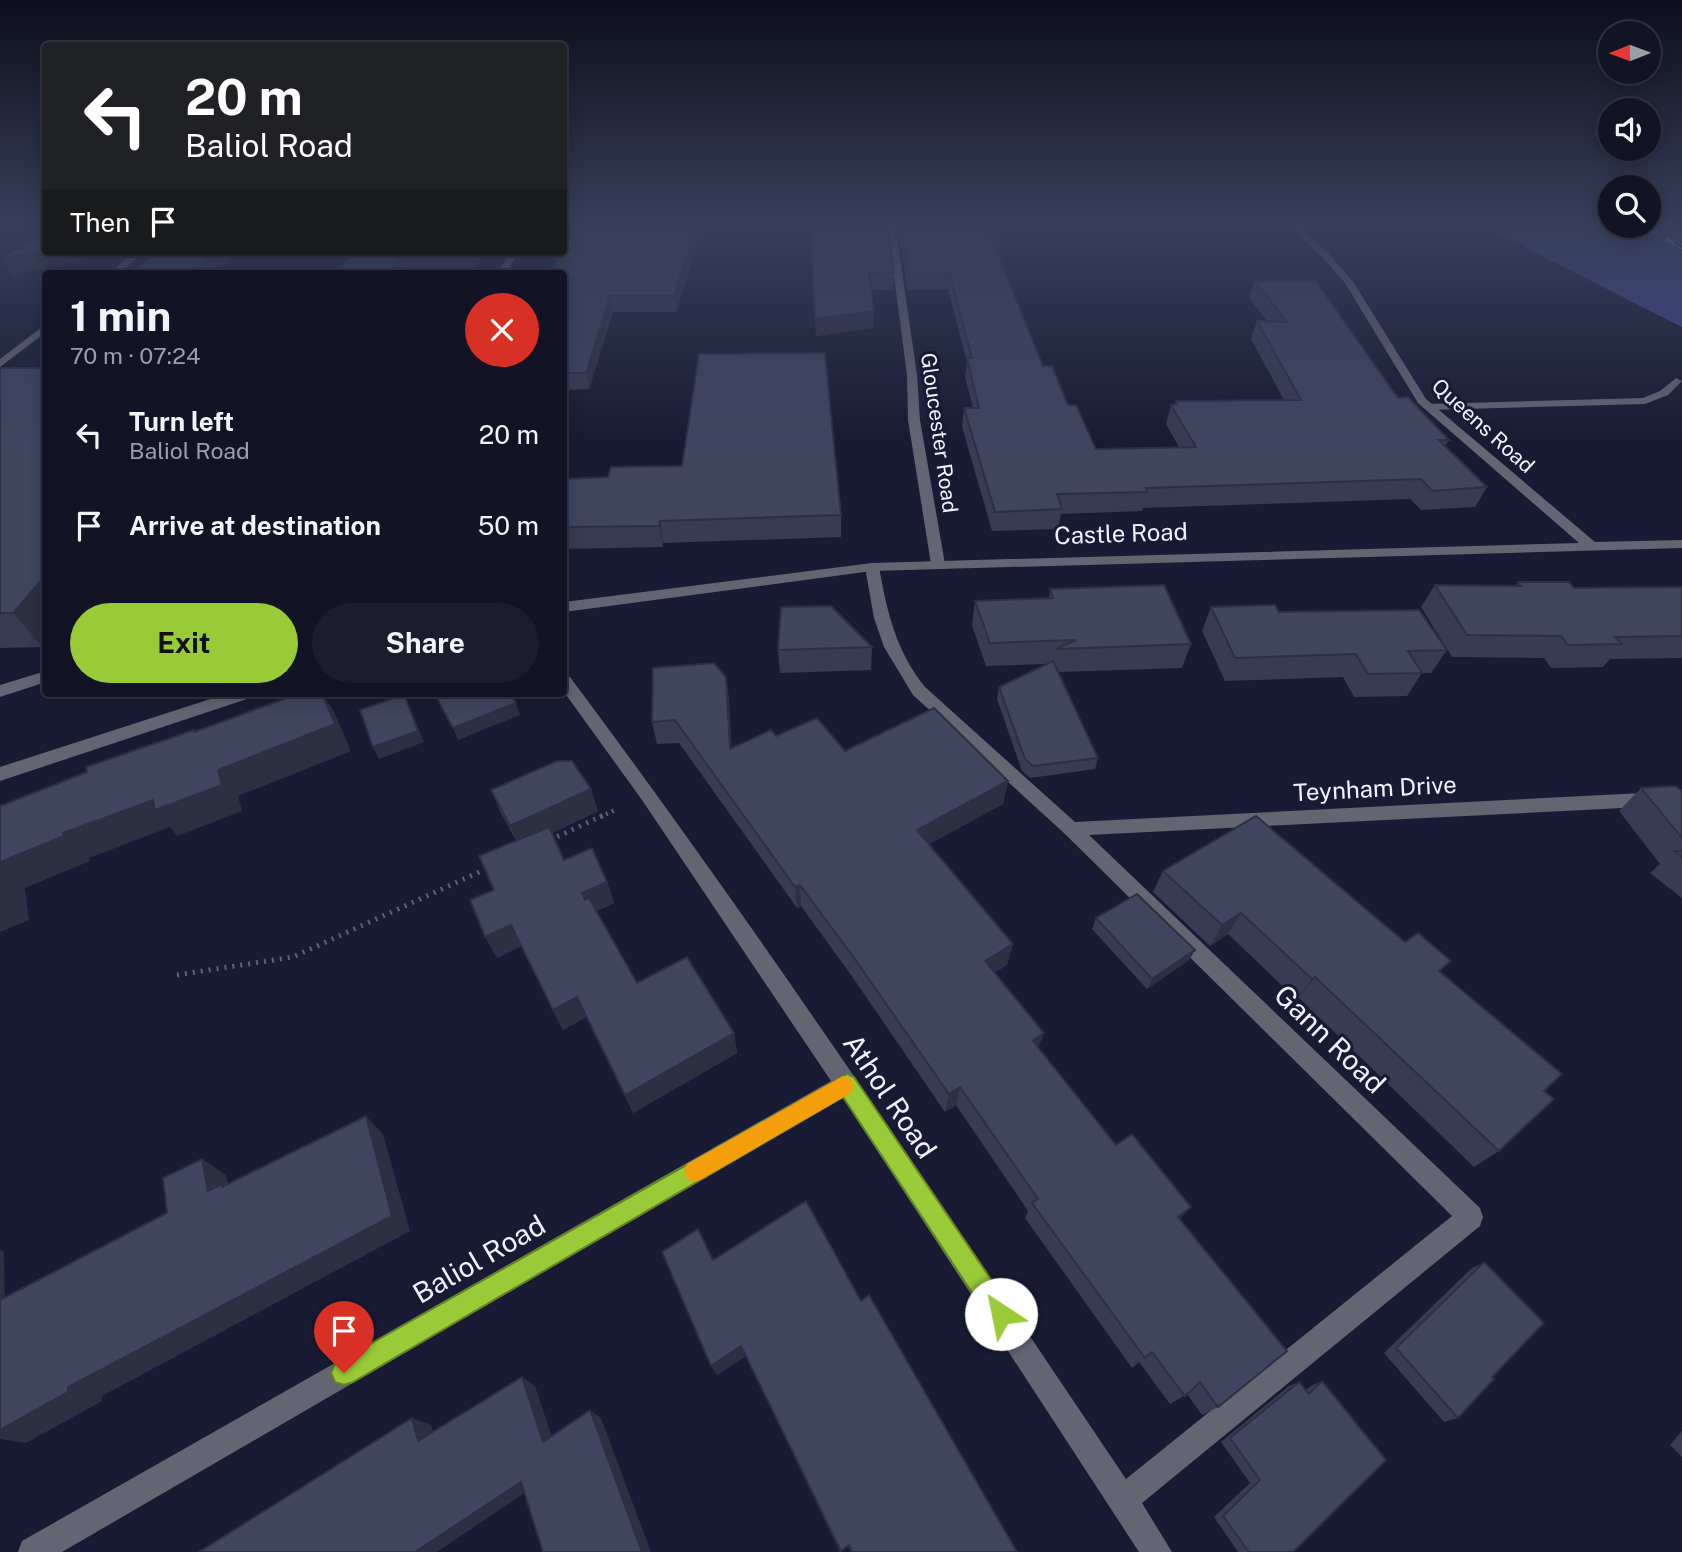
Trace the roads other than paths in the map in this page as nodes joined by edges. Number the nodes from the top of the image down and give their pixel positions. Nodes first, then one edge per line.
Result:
1 (901, 295) edge
2 (1357, 295) edge
3 (42, 330) edge
4 (0, 364) edge
5 (1676, 381) dead end
6 (1428, 407) junction
7 (1682, 544) edge
8 (1590, 545) junction
9 (938, 564) junction
10 (872, 567) junction
11 (567, 607) edge
12 (42, 677) edge
13 (567, 685) edge
14 (0, 691) edge
15 (235, 697) edge
16 (0, 774) edge
17 (1682, 798) edge
18 (1071, 830) junction
19 (847, 1084) junction
20 (1124, 1499) junction
21 (33, 1552) edge
22 (1157, 1552) edge

1 - 9 street, Gloucester Road
2 - 6 street, Queens Road
3 - 4 street
5 - 6 street
6 - 8 street, Queens Road
7 - 8 street, Castle Road
8 - 9 street, Castle Road
9 - 10 street, Castle Road
10 - 11 street, Castle Road
10 - 18 street, Gann Road
12 - 14 street
13 - 19 street, Athol Road
15 - 16 street
17 - 18 street, Teynham Drive
18 - 20 street, Gann Road
19 - 20 street, Athol Road
19 - 21 street, Baliol Road
20 - 22 street, Athol Road

